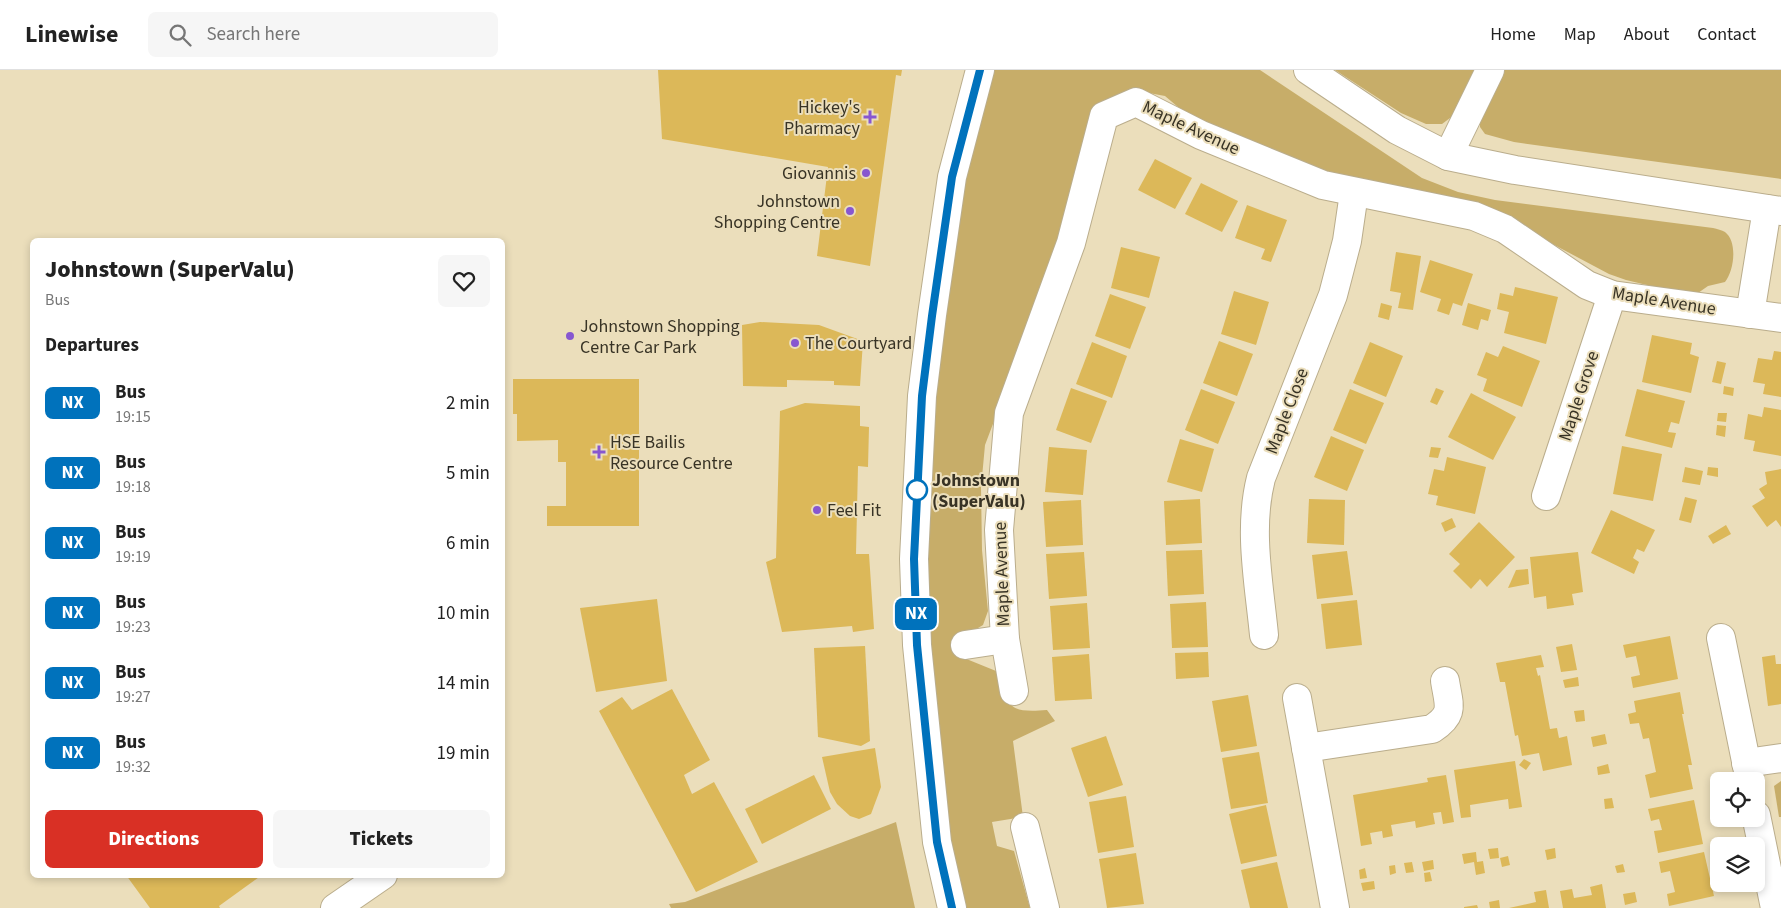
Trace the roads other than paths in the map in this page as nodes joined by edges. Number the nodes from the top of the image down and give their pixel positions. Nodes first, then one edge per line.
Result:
1 (980, 70) edge
2 (1308, 70) edge
3 (1490, 70) edge
4 (1448, 156) junction
5 (1354, 193) junction
6 (1774, 210) edge
7 (1612, 295) junction
8 (1750, 314) junction
9 (1781, 318) edge
10 (1546, 496) dead end
11 (1264, 635) dead end
12 (1721, 638) dead end
13 (1005, 639) junction
14 (965, 645) dead end
15 (1445, 681) dead end
16 (1014, 691) dead end
17 (1297, 698) dead end
18 (1306, 748) junction
19 (1781, 758) edge
20 (1748, 772) edge
21 (1024, 827) dead end
22 (1758, 827) edge
23 (379, 878) edge
24 (335, 908) edge
25 (952, 908) edge
26 (1045, 908) edge
27 (1334, 908) edge
28 (1775, 908) edge

1 - 25 street
2 - 4 street
3 - 4 street
4 - 6 street
5 - 7 street, Maple Avenue
5 - 11 street, Maple Close
5 - 13 street, Maple Avenue
6 - 8 street
7 - 8 street, Maple Avenue
7 - 10 street, Maple Grove
8 - 9 street, Maple Avenue
12 - 20 street
13 - 14 street
13 - 16 street, Maple Avenue
15 - 18 street
17 - 18 street
18 - 27 street
19 - 20 street
21 - 26 street
22 - 28 street
23 - 24 street

